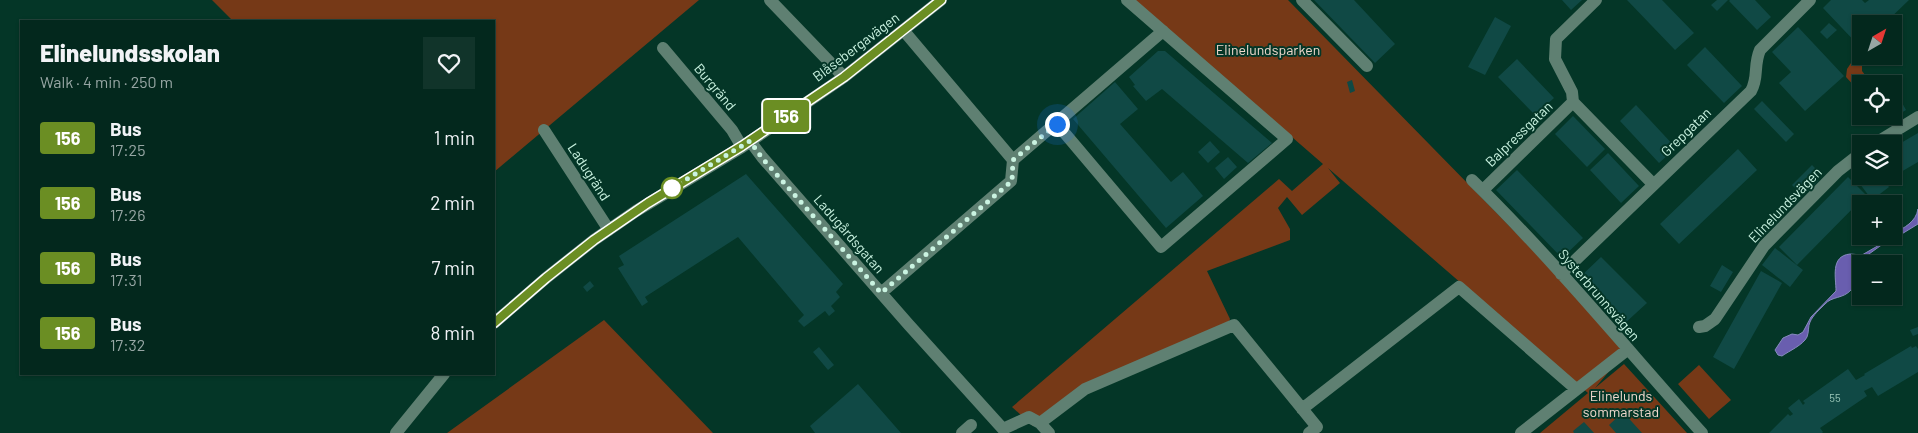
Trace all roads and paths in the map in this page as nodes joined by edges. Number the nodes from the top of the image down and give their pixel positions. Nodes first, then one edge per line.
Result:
1 (770, 0) edge
2 (1128, 0) edge
3 (1302, 0) edge
4 (1596, 0) edge
5 (1810, 0) edge
6 (936, 2) edge
7 (904, 31) junction
8 (1163, 31) junction
9 (663, 48) dead end
10 (1367, 66) dead end
11 (844, 77) junction
12 (1573, 102) junction
13 (1918, 117) edge
14 (1057, 124) junction
15 (544, 130) dead end
16 (1889, 135) edge
17 (746, 144) junction
18 (1013, 160) junction
19 (1852, 160) edge
20 (1472, 180) dead end
21 (1653, 184) junction
22 (1482, 190) junction
23 (609, 230) junction
24 (1561, 274) junction
25 (881, 293) junction
26 (495, 322) edge
27 (1699, 327) dead end
28 (1627, 350) junction
29 (443, 375) edge
30 (1576, 389) junction
31 (1302, 409) junction
32 (1044, 428) edge
33 (396, 433) edge
34 (1309, 433) edge
35 (1521, 433) edge
36 (1702, 433) edge

1 - 11 street
2 - 8 street
3 - 10 street
4 - 12 street, Balpressgatan
5 - 21 street, Grepgatan
6 - 7 street, Blåsebergavägen
7 - 11 street, Blåsebergavägen
7 - 18 street
8 - 14 street
8 - 14 street
9 - 17 street, Burgränd
11 - 17 street, Blåsebergavägen
12 - 21 street
12 - 22 street, Balpressgatan
13 - 16 street
14 - 18 street
15 - 23 street, Ladugränd
17 - 23 street, Blåsebergavägen
17 - 25 street, Ladugårdsgatan
18 - 25 street
19 - 27 street, Elinelundsvägen
20 - 22 street, Systerbrunnsvägen
21 - 24 street, Grepgatan
22 - 24 street, Systerbrunnsvägen
23 - 26 street, Blåsebergavägen
24 - 28 street, Systerbrunnsvägen
25 - 32 street, Ladugårdsgatan
28 - 30 street
28 - 36 street, Systerbrunnsvägen
29 - 33 street
30 - 31 street
30 - 35 street
31 - 32 street
31 - 34 street

